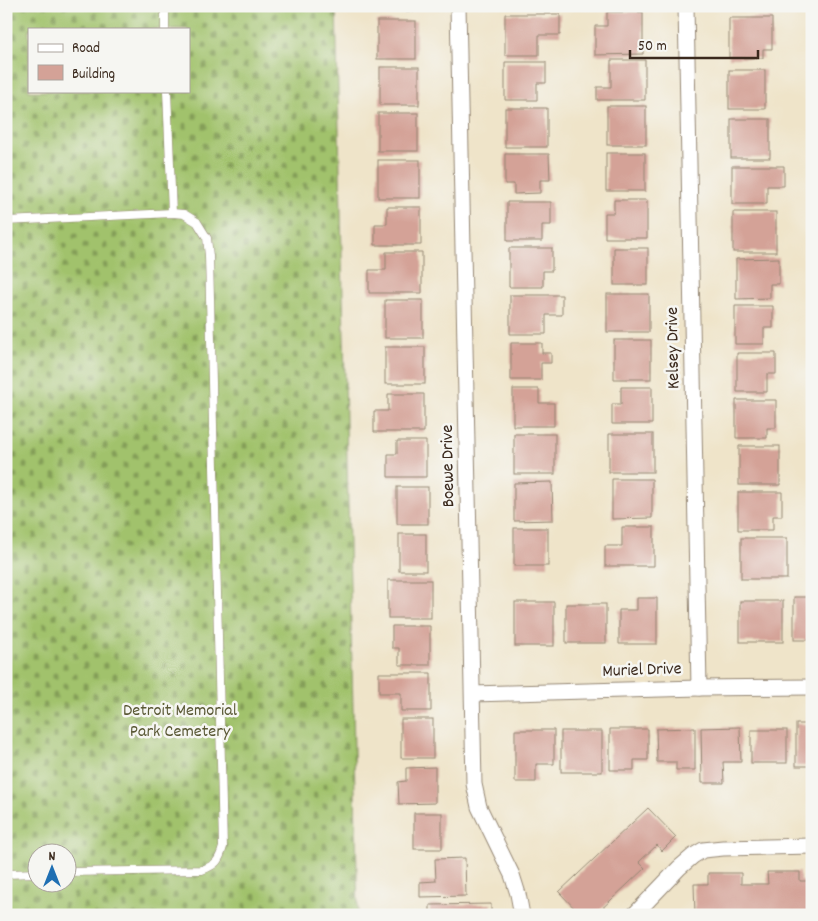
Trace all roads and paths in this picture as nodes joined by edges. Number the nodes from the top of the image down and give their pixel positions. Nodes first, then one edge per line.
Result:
1 (164, 6) edge
2 (458, 6) edge
3 (686, 6) edge
4 (165, 28) edge
5 (168, 92) edge
6 (172, 214) junction
7 (6, 221) edge
8 (812, 687) edge
9 (699, 688) junction
10 (472, 694) junction
11 (812, 846) edge
12 (78, 872) edge
13 (28, 873) edge
14 (6, 874) edge
15 (522, 915) edge
16 (634, 915) edge

1 - 4 lane
2 - 10 street, Boewe Drive
3 - 9 street, Kelsey Drive
5 - 6 lane
6 - 7 lane
6 - 12 lane
8 - 9 street, Muriel Drive
9 - 10 street, Muriel Drive
10 - 15 street, Boewe Drive
11 - 16 street
13 - 14 lane

